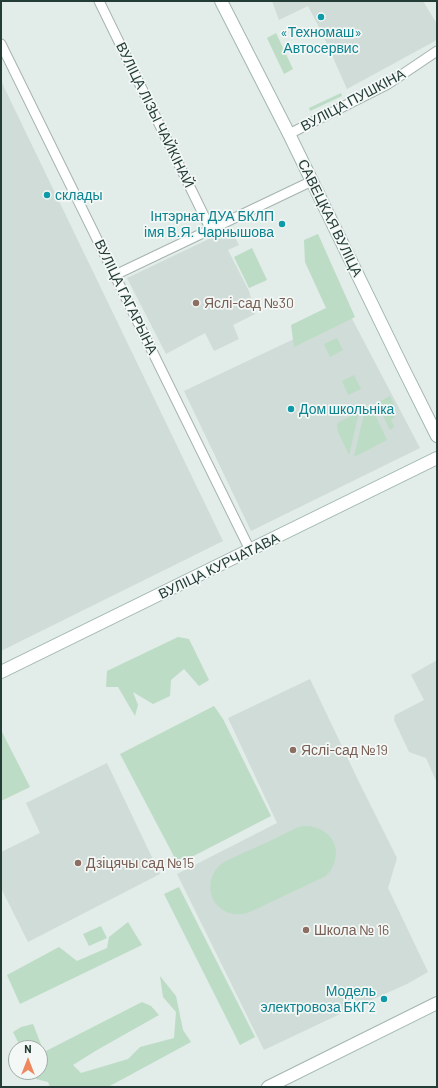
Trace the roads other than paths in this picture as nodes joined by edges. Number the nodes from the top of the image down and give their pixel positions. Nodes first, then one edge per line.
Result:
1 (99, 1) edge
2 (221, 1) edge
3 (1, 44) edge
4 (437, 51) edge
5 (289, 134) junction
6 (312, 182) junction
7 (211, 230) junction
8 (115, 275) junction
9 (437, 436) edge
10 (437, 458) edge
11 (250, 550) junction
12 (1, 672) edge
13 (437, 1003) edge
14 (268, 1087) edge

1 - 7 street, ВУЛІЦА ЛІЗЫ ЧАЙКІНАЙ
2 - 5 street, САВЕЦКАЯ ВУЛІЦА
3 - 8 street, ВУЛІЦА ГАГАРЫНА
4 - 5 street, ВУЛІЦА ПУШКІНА
5 - 6 street, САВЕЦКАЯ ВУЛІЦА
6 - 7 street
6 - 9 street, САВЕЦКАЯ ВУЛІЦА
7 - 8 street
8 - 11 street, ВУЛІЦА ГАГАРЫНА
10 - 11 street, ВУЛІЦА КУРЧАТАВА
11 - 12 street, ВУЛІЦА КУРЧАТАВА
13 - 14 street

